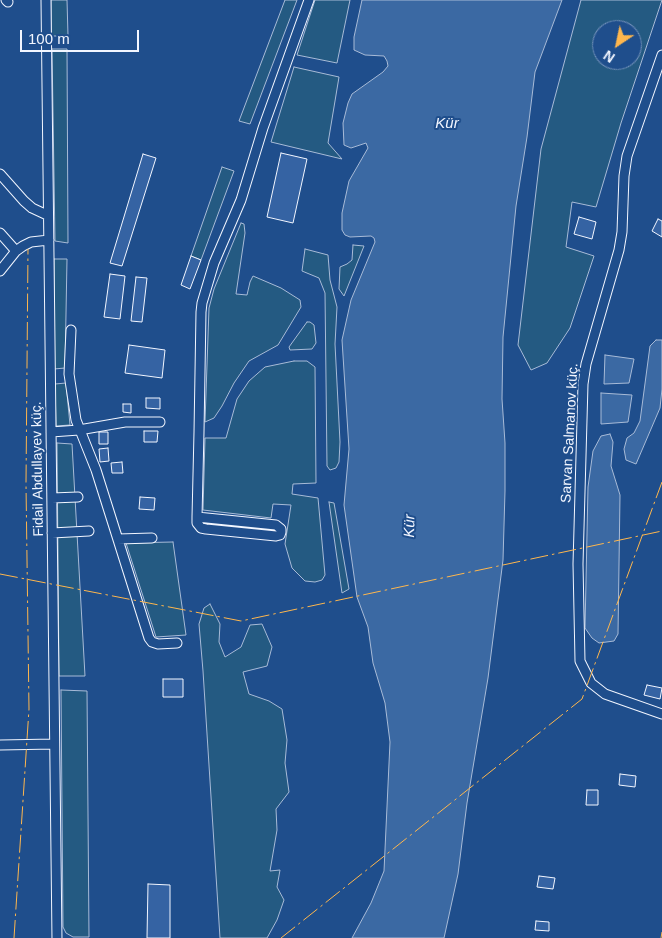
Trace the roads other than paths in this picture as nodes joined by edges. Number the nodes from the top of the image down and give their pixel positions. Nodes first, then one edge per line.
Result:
1 (46, 0) edge
2 (309, 0) edge
3 (662, 55) edge
4 (0, 174) edge
5 (47, 215) junction
6 (0, 233) edge
7 (48, 240) junction
8 (16, 251) junction
9 (0, 271) edge
10 (70, 330) dead end
11 (160, 422) dead end
12 (79, 430) junction
13 (51, 432) junction
14 (78, 497) dead end
15 (52, 498) junction
16 (197, 517) junction
17 (89, 531) dead end
18 (52, 533) junction
19 (152, 538) dead end
20 (118, 539) junction
21 (177, 643) dead end
22 (662, 714) edge
23 (54, 744) junction
24 (0, 745) edge
25 (57, 938) edge

1 - 5 street, Fidail Abdullayev küç.
2 - 16 street
3 - 22 street, Sarvan Salmanov küç.
4 - 5 street
5 - 7 street, Fidail Abdullayev küç.
6 - 8 street
7 - 8 street
7 - 13 street, Fidail Abdullayev küç.
8 - 9 street
10 - 12 street
11 - 12 street
12 - 13 street
12 - 20 street
13 - 15 street, Fidail Abdullayev küç.
14 - 15 street
15 - 18 street, Fidail Abdullayev küç.
16 - 16 street
17 - 18 street
18 - 23 street, Fidail Abdullayev küç.
19 - 20 street
20 - 21 street
23 - 24 street
23 - 25 street, Fidail Abdullayev küç.

